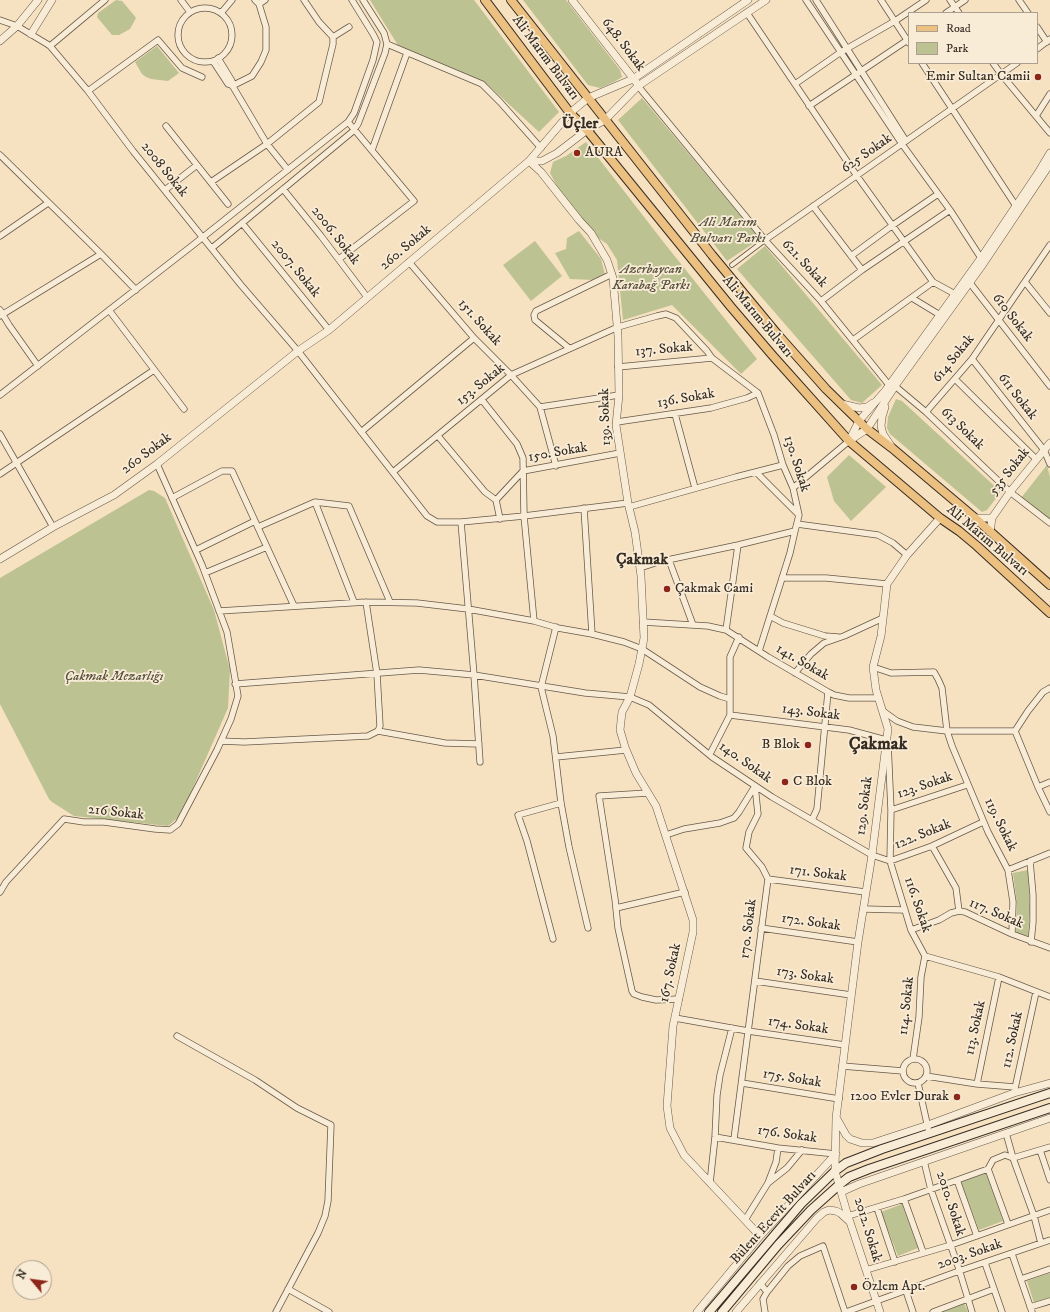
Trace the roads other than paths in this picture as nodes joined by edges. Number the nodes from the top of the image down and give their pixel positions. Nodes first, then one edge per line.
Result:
1 (38, 0) edge
2 (52, 0) edge
3 (105, 0) edge
4 (181, 0) edge
5 (232, 0) edge
6 (265, 0) edge
7 (304, 0) edge
8 (352, 0) edge
9 (363, 0) edge
10 (484, 0) edge
11 (511, 0) edge
12 (572, 0) edge
13 (748, 0) edge
14 (766, 0) edge
15 (806, 0) edge
16 (816, 0) edge
17 (881, 0) edge
18 (926, 0) edge
19 (950, 0) edge
20 (965, 0) edge
21 (1019, 0) edge
22 (257, 2) edge
23 (955, 7) junction
24 (190, 12) junction
25 (908, 12) edge
26 (908, 12) edge
27 (948, 12) edge
28 (958, 12) edge
29 (1027, 12) edge
30 (221, 13) junction
31 (747, 13) junction
32 (0, 20) edge
33 (895, 21) junction
34 (17, 26) junction
35 (350, 27) dead end
36 (1038, 28) edge
37 (31, 34) junction
38 (333, 37) junction
39 (0, 41) edge
40 (908, 41) edge
41 (1048, 41) edge
42 (387, 44) junction
43 (50, 46) junction
44 (847, 48) junction
45 (1038, 48) edge
46 (407, 52) junction
47 (841, 52) junction
48 (215, 59) junction
49 (923, 64) edge
50 (994, 64) edge
51 (1016, 64) edge
52 (862, 71) junction
53 (1001, 74) junction
54 (856, 75) junction
55 (202, 77) dead end
56 (633, 79) junction
57 (795, 84) junction
58 (232, 85) junction
59 (638, 86) junction
60 (88, 91) junction
61 (1050, 94) edge
62 (588, 98) junction
63 (809, 106) junction
64 (953, 108) junction
65 (570, 113) junction
66 (1036, 116) junction
67 (605, 120) junction
68 (348, 122) junction
69 (166, 126) dead end
70 (355, 129) junction
71 (587, 130) junction
72 (1050, 133) edge
73 (904, 142) junction
74 (267, 144) junction
75 (541, 148) junction
76 (372, 150) junction
77 (1050, 152) edge
78 (0, 155) edge
79 (529, 162) junction
80 (1050, 164) edge
81 (197, 165) junction
82 (288, 170) junction
83 (857, 176) junction
84 (211, 182) junction
85 (165, 190) junction
86 (283, 190) junction
87 (938, 194) junction
88 (48, 203) junction
89 (228, 204) dead end
90 (813, 206) junction
91 (1016, 206) junction
92 (950, 210) junction
93 (242, 223) junction
94 (892, 225) junction
95 (0, 236) edge
96 (203, 237) junction
97 (765, 240) junction
98 (905, 242) junction
99 (1050, 245) edge
100 (212, 248) junction
101 (101, 254) junction
102 (851, 256) junction
103 (981, 258) junction
104 (339, 259) junction
105 (409, 262) junction
106 (732, 265) dead end
107 (862, 270) junction
108 (612, 274) junction
109 (933, 282) junction
110 (1025, 282) junction
111 (970, 283) junction
112 (136, 290) junction
113 (955, 294) junction
114 (367, 297) junction
115 (912, 298) junction
116 (821, 301) junction
117 (109, 310) junction
118 (1050, 313) edge
119 (1, 314) edge
120 (940, 315) junction
121 (999, 320) junction
122 (618, 327) junction
123 (329, 330) junction
124 (474, 338) junction
125 (853, 340) junction
126 (569, 348) junction
127 (298, 352) junction
128 (712, 358) junction
129 (972, 359) junction
130 (38, 366) junction
131 (618, 367) junction
132 (154, 370) junction
133 (511, 375) junction
134 (955, 379) junction
135 (892, 385) junction
136 (1050, 386) edge
137 (758, 394) junction
138 (0, 395) edge
139 (619, 395) junction
140 (879, 398) junction
141 (887, 398) junction
142 (482, 400) junction
143 (842, 404) junction
144 (540, 407) junction
145 (184, 409) dead end
146 (926, 412) junction
147 (675, 414) junction
148 (859, 421) junction
149 (617, 422) junction
150 (867, 429) junction
151 (361, 432) junction
152 (0, 434) edge
153 (438, 436) junction
154 (849, 441) junction
155 (1050, 443) edge
156 (892, 448) junction
157 (1044, 450) junction
158 (620, 453) junction
159 (1036, 460) junction
160 (16, 463) junction
161 (157, 464) junction
162 (1050, 464) edge
163 (783, 465) junction
164 (556, 466) junction
165 (523, 471) junction
166 (393, 472) junction
167 (756, 472) junction
168 (0, 474) edge
169 (695, 488) junction
170 (793, 488) junction
171 (1010, 492) junction
172 (172, 498) junction
173 (496, 500) junction
174 (315, 502) junction
175 (628, 505) junction
176 (584, 508) junction
177 (798, 515) junction
178 (524, 516) junction
179 (940, 518) junction
180 (975, 518) junction
181 (992, 518) junction
182 (500, 519) junction
183 (255, 521) junction
184 (461, 522) junction
185 (1050, 523) edge
186 (797, 524) junction
187 (53, 527) junction
188 (258, 527) junction
189 (795, 531) junction
190 (990, 532) junction
191 (738, 545) junction
192 (267, 547) junction
193 (196, 550) junction
194 (907, 555) junction
195 (0, 559) edge
196 (668, 560) junction
197 (640, 568) junction
198 (205, 573) junction
199 (782, 578) junction
200 (887, 584) junction
201 (1050, 585) edge
202 (354, 602) junction
203 (366, 602) junction
204 (390, 602) junction
205 (294, 606) junction
206 (468, 609) junction
207 (219, 611) junction
208 (1050, 613) edge
209 (770, 616) junction
210 (883, 618) junction
211 (534, 621) junction
212 (643, 622) junction
213 (693, 625) junction
214 (556, 627) junction
215 (726, 630) junction
216 (592, 634) junction
217 (844, 636) junction
218 (738, 637) junction
219 (642, 649) junction
220 (758, 651) junction
221 (873, 668) junction
222 (795, 673) junction
223 (377, 674) junction
224 (474, 675) junction
225 (235, 684) junction
226 (540, 687) junction
227 (1050, 688) edge
228 (828, 692) junction
229 (630, 697) junction
230 (878, 698) junction
231 (730, 699) junction
232 (883, 711) junction
233 (730, 715) junction
234 (824, 726) junction
235 (888, 729) junction
236 (378, 731) junction
237 (947, 731) junction
238 (1015, 731) junction
239 (886, 740) junction
240 (221, 741) junction
241 (479, 744) junction
242 (626, 750) junction
243 (710, 754) junction
244 (556, 757) junction
245 (480, 762) dead end
246 (1050, 782) edge
247 (967, 784) junction
248 (755, 786) junction
249 (1038, 787) junction
250 (648, 793) junction
251 (561, 803) junction
252 (892, 810) junction
253 (1050, 812) edge
254 (812, 820) junction
255 (983, 822) junction
256 (666, 835) junction
257 (932, 846) junction
258 (1050, 853) edge
259 (872, 855) junction
260 (890, 861) junction
261 (1030, 861) junction
262 (1008, 870) junction
263 (768, 879) junction
264 (0, 892) edge
265 (685, 892) junction
266 (865, 892) junction
267 (616, 908) junction
268 (862, 909) junction
269 (905, 910) junction
270 (959, 911) junction
271 (588, 928) dead end
272 (761, 928) junction
273 (911, 930) junction
274 (1012, 934) junction
275 (553, 939) dead end
276 (858, 942) junction
277 (1031, 942) junction
278 (1050, 948) edge
279 (925, 956) junction
280 (999, 977) junction
281 (755, 981) junction
282 (1036, 992) junction
283 (851, 995) junction
284 (1050, 997) edge
285 (679, 999) junction
286 (675, 1018) junction
287 (732, 1028) junction
288 (748, 1031) junction
289 (177, 1036) dead end
290 (845, 1045) junction
291 (913, 1059) junction
292 (842, 1066) junction
293 (903, 1071) junction
294 (926, 1076) junction
295 (742, 1083) junction
296 (918, 1083) junction
297 (1050, 1083) edge
298 (977, 1084) junction
299 (1015, 1090) junction
300 (1050, 1093) edge
301 (839, 1099) junction
302 (1050, 1108) edge
303 (836, 1118) junction
304 (1050, 1118) edge
305 (928, 1125) junction
306 (1006, 1133) junction
307 (930, 1134) junction
308 (715, 1137) junction
309 (734, 1139) junction
310 (881, 1145) junction
311 (1050, 1147) edge
312 (778, 1148) junction
313 (802, 1150) junction
314 (1040, 1150) junction
315 (836, 1154) junction
316 (1013, 1158) junction
317 (924, 1161) junction
318 (988, 1169) junction
319 (835, 1171) junction
320 (957, 1180) junction
321 (1050, 1180) edge
322 (710, 1183) junction
323 (768, 1183) junction
324 (840, 1188) junction
325 (931, 1190) junction
326 (904, 1200) junction
327 (878, 1208) junction
328 (1050, 1210) edge
329 (1034, 1216) junction
330 (849, 1219) junction
331 (745, 1220) junction
332 (1008, 1224) junction
333 (760, 1236) junction
334 (977, 1236) junction
335 (1050, 1240) edge
336 (1041, 1243) junction
337 (951, 1245) junction
338 (923, 1252) junction
339 (1012, 1254) junction
340 (896, 1262) junction
341 (985, 1263) junction
342 (1050, 1269) edge
343 (866, 1270) junction
344 (959, 1271) junction
345 (1021, 1279) junction
346 (760, 1283) junction
347 (288, 1289) junction
348 (994, 1289) junction
349 (906, 1290) junction
350 (767, 1292) junction
351 (968, 1299) junction
352 (876, 1301) junction
353 (1050, 1301) edge
354 (1031, 1310) edge
355 (276, 1312) edge
356 (329, 1312) edge
357 (697, 1312) edge
358 (709, 1312) edge
359 (722, 1312) edge
360 (736, 1312) edge
361 (765, 1312) edge
362 (845, 1312) edge
363 (880, 1312) edge
364 (913, 1312) edge
365 (933, 1312) edge
366 (972, 1312) edge
367 (1002, 1312) edge

1 - 34 street
2 - 37 street
3 - 43 street
4 - 24 street
5 - 30 street
6 - 22 street
7 - 38 street
8 - 68 street
9 - 42 street
10 - 65 main road, Ali Marım Bulvarı
11 - 62 main road, Ali Marım Bulvarı
12 - 56 street, 648. Sokak
13 - 56 street, 260. Sokak
14 - 31 street
15 - 47 street
16 - 44 street
17 - 33 street
18 - 26 street
19 - 23 street
20 - 23 street
21 - 29 street
22 - 58 street
23 - 27 street
23 - 28 street
24 - 30 street
24 - 48 street
25 - 33 street
30 - 48 street
31 - 57 street
31 - 59 street
32 - 34 street, 2008 Sokak
33 - 40 street
33 - 44 street
34 - 37 street, 2008 Sokak
34 - 39 street
35 - 38 street
36 - 41 street
37 - 43 street, 2008 Sokak
38 - 74 street
40 - 52 street
41 - 45 street
42 - 46 street
42 - 70 street
43 - 60 street, 2008 Sokak
44 - 47 street
44 - 52 street
46 - 75 street
46 - 76 street
47 - 54 street
47 - 57 street
48 - 58 street
49 - 64 street
50 - 53 street
51 - 53 street, 625 Sokak
52 - 54 street
52 - 73 street
53 - 64 street, 625 Sokak
53 - 66 street
54 - 63 street
54 - 73 street
55 - 60 street
56 - 59 street, 648. Sokak
56 - 62 street, 260. Sokak
57 - 63 street
58 - 74 street
59 - 67 street
59 - 97 street, 621. Sokak
60 - 85 street, 2008 Sokak
61 - 66 street
62 - 65 street, 260. Sokak
62 - 67 main road, Ali Marım Bulvarı
63 - 83 street
64 - 73 street, 625 Sokak
64 - 91 street
65 - 71 main road, Ali Marım Bulvarı
65 - 75 street, 260. Sokak
66 - 72 street
67 - 71 street
67 - 143 main road, Ali Marım Bulvarı
68 - 70 street
68 - 82 street
69 - 81 street
70 - 76 street
70 - 86 street
71 - 79 street
71 - 154 main road, Ali Marım Bulvarı
73 - 83 street, 625 Sokak
73 - 87 street
74 - 82 street
74 - 84 street
75 - 79 street, 260. Sokak
76 - 104 street
77 - 91 street
78 - 88 street
79 - 105 street, 260. Sokak
79 - 108 street, 139. Sokak
80 - 111 street
81 - 84 street
81 - 85 street
82 - 96 street
83 - 90 street, 625 Sokak
83 - 94 street
84 - 89 street
85 - 96 street, 2008 Sokak
86 - 93 street
86 - 104 street, 2006. Sokak
87 - 92 street
87 - 94 street
88 - 95 street
88 - 101 street
90 - 97 street, 625 Sokak
90 - 102 street
91 - 103 street
92 - 98 street
92 - 103 street
93 - 100 street
93 - 123 street, 2007. Sokak
94 - 98 street
94 - 102 street
96 - 100 street, 2008 Sokak
96 - 112 street
97 - 106 street, 625 Sokak
97 - 116 street, 621. Sokak
98 - 107 street
98 - 109 street
99 - 110 street, 614 Sokak
100 - 127 street, 2008 Sokak
101 - 112 street
101 - 119 street
102 - 107 street
103 - 113 street
104 - 114 street, 2006. Sokak
105 - 114 street, 260. Sokak
105 - 124 street, 151. Sokak
107 - 116 street
108 - 122 street, 139. Sokak
108 - 126 street
109 - 113 street
109 - 115 street
110 - 118 street
110 - 121 street, 614 Sokak
111 - 121 street, 610 Sokak
111 - 135 street
112 - 117 street
113 - 120 street
114 - 123 street, 260. Sokak
115 - 120 street
115 - 125 street
116 - 125 street, 621. Sokak
117 - 130 street
117 - 132 street
119 - 130 street
120 - 135 street
121 - 129 street, 614 Sokak
121 - 136 street, 610 Sokak
122 - 126 street, 153. Sokak
122 - 128 street, 153. Sokak
122 - 131 street, 139. Sokak
123 - 127 street, 260. Sokak
124 - 133 street, 151. Sokak
124 - 151 street
125 - 135 street, 621. Sokak
126 - 133 street, 153. Sokak
127 - 151 street, 2008 Sokak
127 - 161 street, 260 Sokak
128 - 131 street, 137. Sokak
128 - 137 street
129 - 134 street, 614 Sokak
129 - 157 street, 611 Sokak
130 - 138 street
131 - 139 street, 139. Sokak
132 - 145 street
132 - 160 street
133 - 142 street, 153. Sokak
133 - 144 street, 151. Sokak
134 - 146 street, 614 Sokak
134 - 159 street
135 - 140 street
135 - 141 street
135 - 146 street, 613 Sokak
137 - 147 street, 136. Sokak
137 - 163 street, 130. Sokak
139 - 144 street
139 - 149 street, 139. Sokak
140 - 143 street
140 - 148 street
141 - 150 street
141 - 156 street
142 - 153 street, 153. Sokak
142 - 165 street
143 - 148 main road, Ali Marım Bulvarı
144 - 164 street, 151. Sokak
146 - 171 street, 613 Sokak
147 - 149 street, 136. Sokak
147 - 169 street
148 - 150 main road, Ali Marım Bulvarı
148 - 154 street
149 - 158 street, 139. Sokak
150 - 154 street
150 - 156 main road, Ali Marım Bulvarı
151 - 166 street, 2008 Sokak
152 - 160 street
153 - 166 street, 153. Sokak
153 - 173 street
154 - 170 street
154 - 179 main road, Ali Marım Bulvarı
155 - 157 street, 535 Sokak
156 - 180 main road, Ali Marım Bulvarı
157 - 159 street, 535 Sokak
157 - 162 street, 611 Sokak
158 - 164 street, 150. Sokak
158 - 175 street, 139. Sokak
159 - 171 street, 535 Sokak
160 - 168 street
160 - 187 street
161 - 172 street
161 - 187 street, 260 Sokak
163 - 167 street, 2008 Sokak
163 - 170 street, 130. Sokak
164 - 165 street, 150. Sokak
165 - 173 street
165 - 178 street
166 - 184 street, 2008 Sokak
167 - 169 street, 2008 Sokak
167 - 177 street
169 - 175 street, 2008 Sokak
170 - 177 street, 130. Sokak
171 - 181 street, 535 Sokak
171 - 185 street, 613 Sokak
172 - 183 street
172 - 193 street
173 - 182 street
174 - 188 street
174 - 202 street
174 - 204 street
175 - 176 street, 2008 Sokak
175 - 197 street, 139. Sokak
176 - 178 street, 2008 Sokak
176 - 216 street
177 - 186 street, 130. Sokak
178 - 182 street, 2008 Sokak
178 - 211 street
179 - 194 street, 129. Sokak
179 - 208 main road, Ali Marım Bulvarı
180 - 181 street
180 - 190 main road, Ali Marım Bulvarı
181 - 190 street
182 - 184 street, 2008 Sokak
183 - 188 street
183 - 193 street
184 - 206 street
186 - 189 street, 130. Sokak
186 - 194 street
187 - 195 street, 260 Sokak
188 - 192 street
189 - 191 street
189 - 199 street, 130. Sokak
190 - 201 main road, Ali Marım Bulvarı
191 - 196 street
191 - 215 street
192 - 198 street
192 - 205 street
193 - 198 street
194 - 200 street, 129. Sokak
196 - 197 street
196 - 213 street
197 - 212 street, 139. Sokak
198 - 207 street
199 - 200 street
199 - 209 street, 130. Sokak
200 - 210 street, 129. Sokak
202 - 203 street
202 - 205 street
203 - 204 street
203 - 223 street
204 - 206 street
205 - 207 street
206 - 211 street
206 - 224 street
207 - 225 street
209 - 217 street
209 - 220 street, 130. Sokak
210 - 217 street
210 - 221 street, 129. Sokak
211 - 214 street
212 - 213 street, 141. Sokak
212 - 219 street, 139. Sokak
213 - 215 street, 141. Sokak
214 - 216 street
214 - 226 street
215 - 218 street, 141. Sokak
216 - 219 street
217 - 222 street
218 - 220 street, 141. Sokak
218 - 231 street
219 - 229 street, 139. Sokak
219 - 231 street
220 - 222 street, 141. Sokak
221 - 230 street, 129. Sokak
221 - 237 street, 119. Sokak
222 - 228 street, 141. Sokak
223 - 224 street, 140. Sokak
223 - 225 street, 140. Sokak
223 - 236 street
224 - 226 street, 140. Sokak
224 - 241 street
225 - 240 street
226 - 229 street, 140. Sokak
226 - 244 street
227 - 238 street
228 - 230 street
228 - 234 street, 141. Sokak
229 - 242 street, 167. Sokak
229 - 243 street, 140. Sokak
230 - 232 street, 129. Sokak
231 - 233 street
232 - 235 street, 129. Sokak
232 - 237 street
233 - 234 street, 143. Sokak
233 - 243 street
234 - 239 street, 143. Sokak
234 - 254 street, 141. Sokak
235 - 239 street, 129. Sokak
235 - 252 street, 116. Sokak
236 - 240 street
236 - 241 street
237 - 238 street
237 - 247 street, 119. Sokak
238 - 249 street
239 - 259 street, 129. Sokak
240 - 264 street, 216 Sokak
241 - 245 street
242 - 244 street
242 - 250 street, 167. Sokak
243 - 248 street, 140. Sokak
244 - 251 street
246 - 249 street
247 - 252 street, 123. Sokak
247 - 255 street, 119. Sokak
248 - 254 street, 140. Sokak
248 - 256 street
248 - 263 street
249 - 253 street
250 - 256 street, 167. Sokak
250 - 267 street
251 - 271 street
251 - 275 street
252 - 260 street, 116. Sokak
254 - 259 street, 140. Sokak
255 - 257 street, 122. Sokak
255 - 262 street, 119. Sokak
256 - 265 street, 167. Sokak
257 - 260 street, 122. Sokak
257 - 270 street
258 - 261 street
259 - 260 street, 122. Sokak
259 - 266 street, 129. Sokak
260 - 269 street, 116. Sokak
261 - 262 street
261 - 277 street
262 - 274 street, 119. Sokak
263 - 266 street, 171. Sokak
263 - 272 street, 170. Sokak
265 - 267 street
265 - 285 street, 167. Sokak
266 - 268 street, 129. Sokak
267 - 285 street
268 - 269 street
268 - 276 street, 129. Sokak
269 - 273 street, 116. Sokak
270 - 273 street, 117. Sokak
270 - 274 street, 117. Sokak
272 - 276 street, 172. Sokak
272 - 281 street, 170. Sokak
273 - 279 street, 116. Sokak
274 - 277 street, 117. Sokak
276 - 283 street, 129. Sokak
277 - 278 street, 117. Sokak
279 - 280 street
279 - 291 street, 114. Sokak
280 - 282 street
280 - 298 street, 113. Sokak
281 - 283 street, 173. Sokak
281 - 288 street, 170. Sokak
282 - 284 street
282 - 299 street, 112. Sokak
283 - 290 street, 129. Sokak
285 - 286 street, 167. Sokak
286 - 287 street, 174. Sokak
286 - 322 street, 167. Sokak
287 - 288 street, 174. Sokak
287 - 308 street
288 - 290 street, 174. Sokak
288 - 295 street, 170. Sokak
289 - 347 street
290 - 292 street, 129. Sokak
291 - 293 street
291 - 294 street
292 - 293 street
292 - 301 street, 129. Sokak
293 - 296 street
294 - 296 street
294 - 298 street
295 - 301 street, 175. Sokak
295 - 309 street, 170. Sokak
296 - 305 street
297 - 299 street
298 - 299 street
299 - 305 street
300 - 307 main road, Bülent Ecevit Bulvarı
301 - 303 street, 129. Sokak
302 - 324 main road, Bülent Ecevit Bulvarı
303 - 310 street
303 - 315 street, 129. Sokak
304 - 306 street
305 - 307 street
305 - 310 street
306 - 316 street
306 - 317 street
307 - 310 main road, Bülent Ecevit Bulvarı
308 - 309 street, 176. Sokak
308 - 322 street
309 - 312 street, 176. Sokak
310 - 319 main road, Bülent Ecevit Bulvarı
311 - 314 street
312 - 313 street, 176. Sokak
312 - 323 street
313 - 315 street, 176. Sokak
313 - 323 street
314 - 316 street
314 - 321 street
315 - 319 street, 2012. Sokak
315 - 333 street
316 - 318 street
316 - 329 street
317 - 324 street
317 - 325 street, 2010. Sokak
318 - 320 street
318 - 332 street
319 - 324 street, 2012. Sokak
319 - 358 main road, Bülent Ecevit Bulvarı
320 - 325 street
320 - 334 street
322 - 331 street, 167. Sokak
323 - 331 street
324 - 330 street, 2012. Sokak
324 - 359 main road, Bülent Ecevit Bulvarı
325 - 326 street
325 - 337 street, 2010. Sokak
326 - 327 street
326 - 338 street
327 - 330 street
327 - 340 street
328 - 329 street
329 - 332 street
329 - 336 street
330 - 343 street, 2012. Sokak
330 - 346 street
331 - 333 street, 167. Sokak
332 - 334 street
333 - 357 street
334 - 337 street
335 - 336 street, 2003. Sokak
336 - 339 street, 2003. Sokak
337 - 338 street
337 - 344 street, 2010. Sokak
338 - 340 street
339 - 341 street, 2003. Sokak
339 - 345 street
340 - 343 street
341 - 344 street, 2003. Sokak
341 - 348 street
342 - 345 street
343 - 352 street, 2012. Sokak
344 - 349 street, 2003. Sokak
344 - 351 street, 2010. Sokak
345 - 354 street
346 - 350 street
346 - 360 street
347 - 355 street
347 - 356 street
348 - 351 street
348 - 367 street
349 - 352 street, 2003. Sokak
349 - 364 street
350 - 361 street
350 - 362 street
351 - 365 street
351 - 366 street, 2010. Sokak
352 - 362 street, 2003. Sokak
352 - 363 street, 2012. Sokak
353 - 354 street

